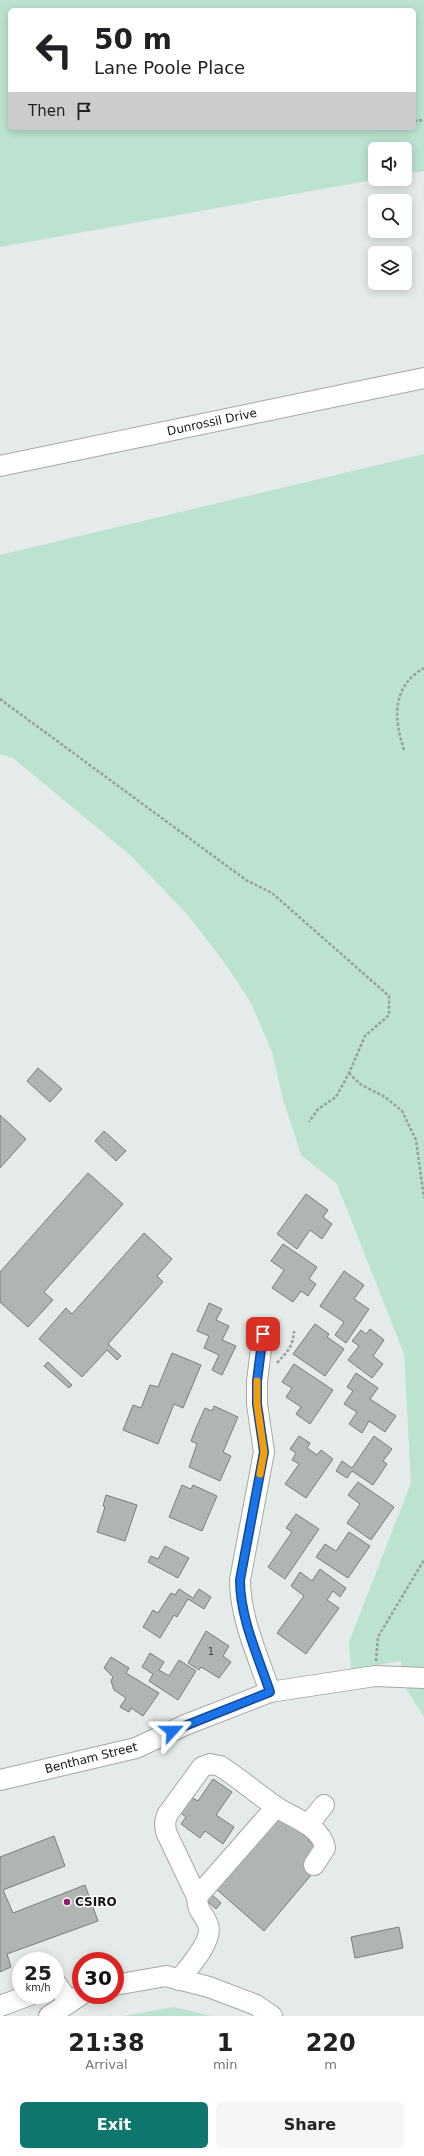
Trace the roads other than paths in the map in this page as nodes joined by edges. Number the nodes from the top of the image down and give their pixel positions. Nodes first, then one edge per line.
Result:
1 (424, 378) edge
2 (0, 466) edge
3 (263, 1334) dead end
4 (424, 1678) edge
5 (270, 1692) junction
6 (0, 1780) edge
7 (324, 1805) dead end
8 (276, 1807) junction
9 (308, 1825) junction
10 (314, 1865) dead end
11 (197, 1897) junction
12 (179, 1980) junction
13 (124, 1983) edge
14 (72, 2000) edge
15 (12, 2002) edge
16 (0, 2006) edge
17 (49, 2016) edge
18 (272, 2016) edge

1 - 2 street, Dunrossil Drive
3 - 5 street
4 - 5 street, Bentham Street
5 - 6 street, Bentham Street
7 - 9 street
8 - 9 street
8 - 11 street
8 - 11 street
9 - 10 street
11 - 12 street
12 - 13 street
12 - 18 street
14 - 17 street
15 - 16 street

